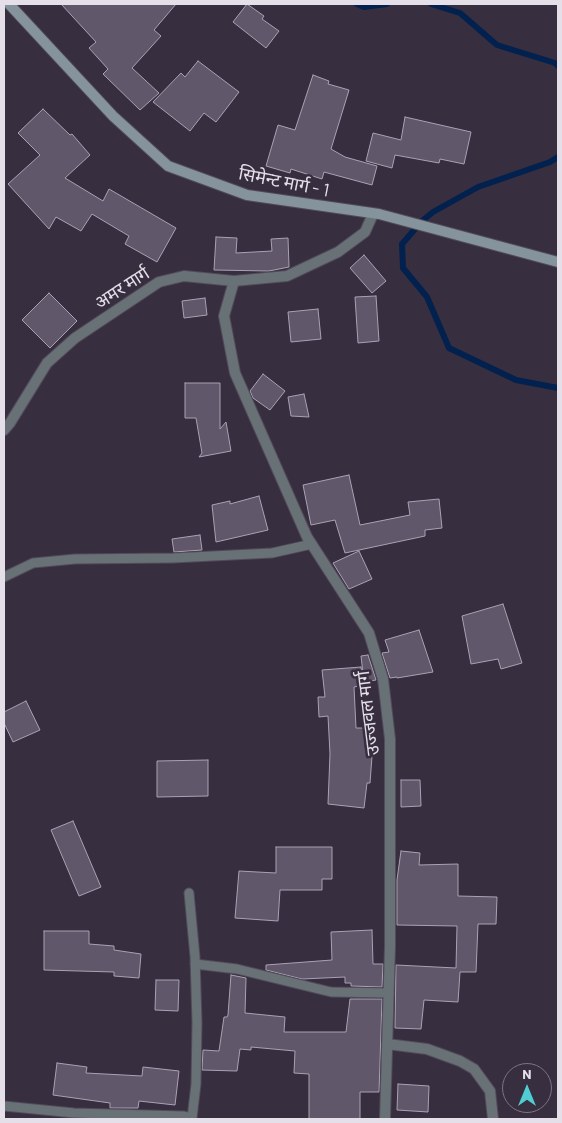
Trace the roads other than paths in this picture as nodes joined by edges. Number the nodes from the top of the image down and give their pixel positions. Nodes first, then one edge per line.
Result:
1 (9, 4) edge
2 (376, 214) junction
3 (558, 262) edge
4 (234, 281) junction
5 (4, 430) edge
6 (312, 544) junction
7 (4, 577) edge
8 (189, 893) dead end
9 (195, 964) junction
10 (389, 993) junction
11 (387, 1044) junction
12 (4, 1106) edge
13 (385, 1119) edge
14 (493, 1119) edge

1 - 2 street, सिमेन्ट मार्ग - 1
2 - 3 street, सिमेन्ट मार्ग - 1
2 - 4 street, अमर मार्ग
4 - 5 street, अमर मार्ग
4 - 6 street, उज्जवल मार्ग
6 - 7 lane
6 - 10 street, उज्जवल मार्ग
8 - 9 lane
9 - 10 lane
9 - 12 lane
10 - 11 street, उज्जवल मार्ग
11 - 13 street, उज्जवल मार्ग
11 - 14 street

